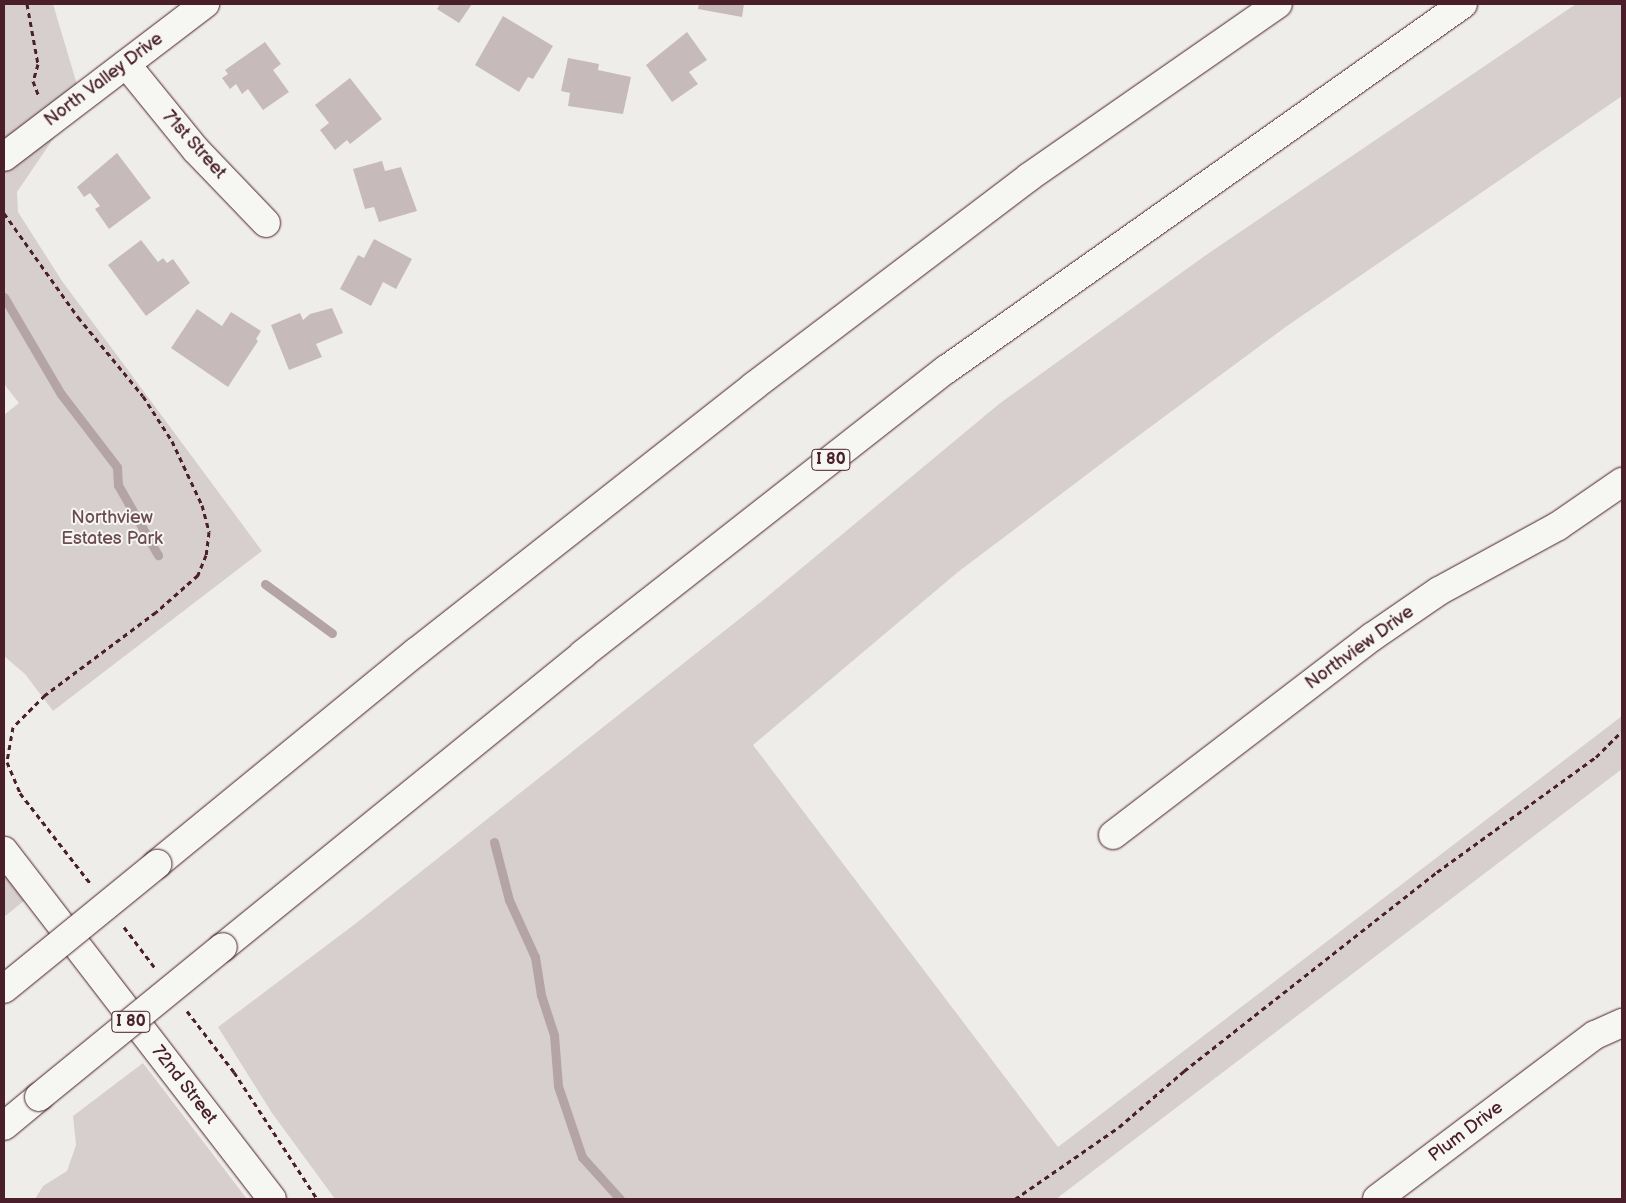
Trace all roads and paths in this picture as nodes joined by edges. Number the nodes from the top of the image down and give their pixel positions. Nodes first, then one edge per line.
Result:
1 (27, 4) edge
2 (205, 4) edge
3 (1278, 4) edge
4 (1463, 4) edge
5 (126, 64) junction
6 (55, 118) junction
7 (4, 157) edge
8 (4, 213) edge
9 (266, 223) dead end
10 (1622, 482) edge
11 (1622, 731) edge
12 (8, 752) dead end
13 (1112, 835) dead end
14 (4, 851) edge
15 (4, 989) edge
16 (1622, 1023) edge
17 (4, 1126) edge
18 (272, 1199) edge
19 (1015, 1199) edge
20 (1377, 1199) edge

1 - 6 path
2 - 5 main road, North Valley Drive
3 - 15 main road, bridge
4 - 17 main road, I 80, bridge
5 - 6 main road, North Valley Drive
5 - 9 main road, 71st Street
6 - 7 main road, North Valley Drive
8 - 12 path
10 - 13 main road, Northview Drive
11 - 19 path
14 - 18 main road, 72nd Street
16 - 20 main road, Plum Drive

